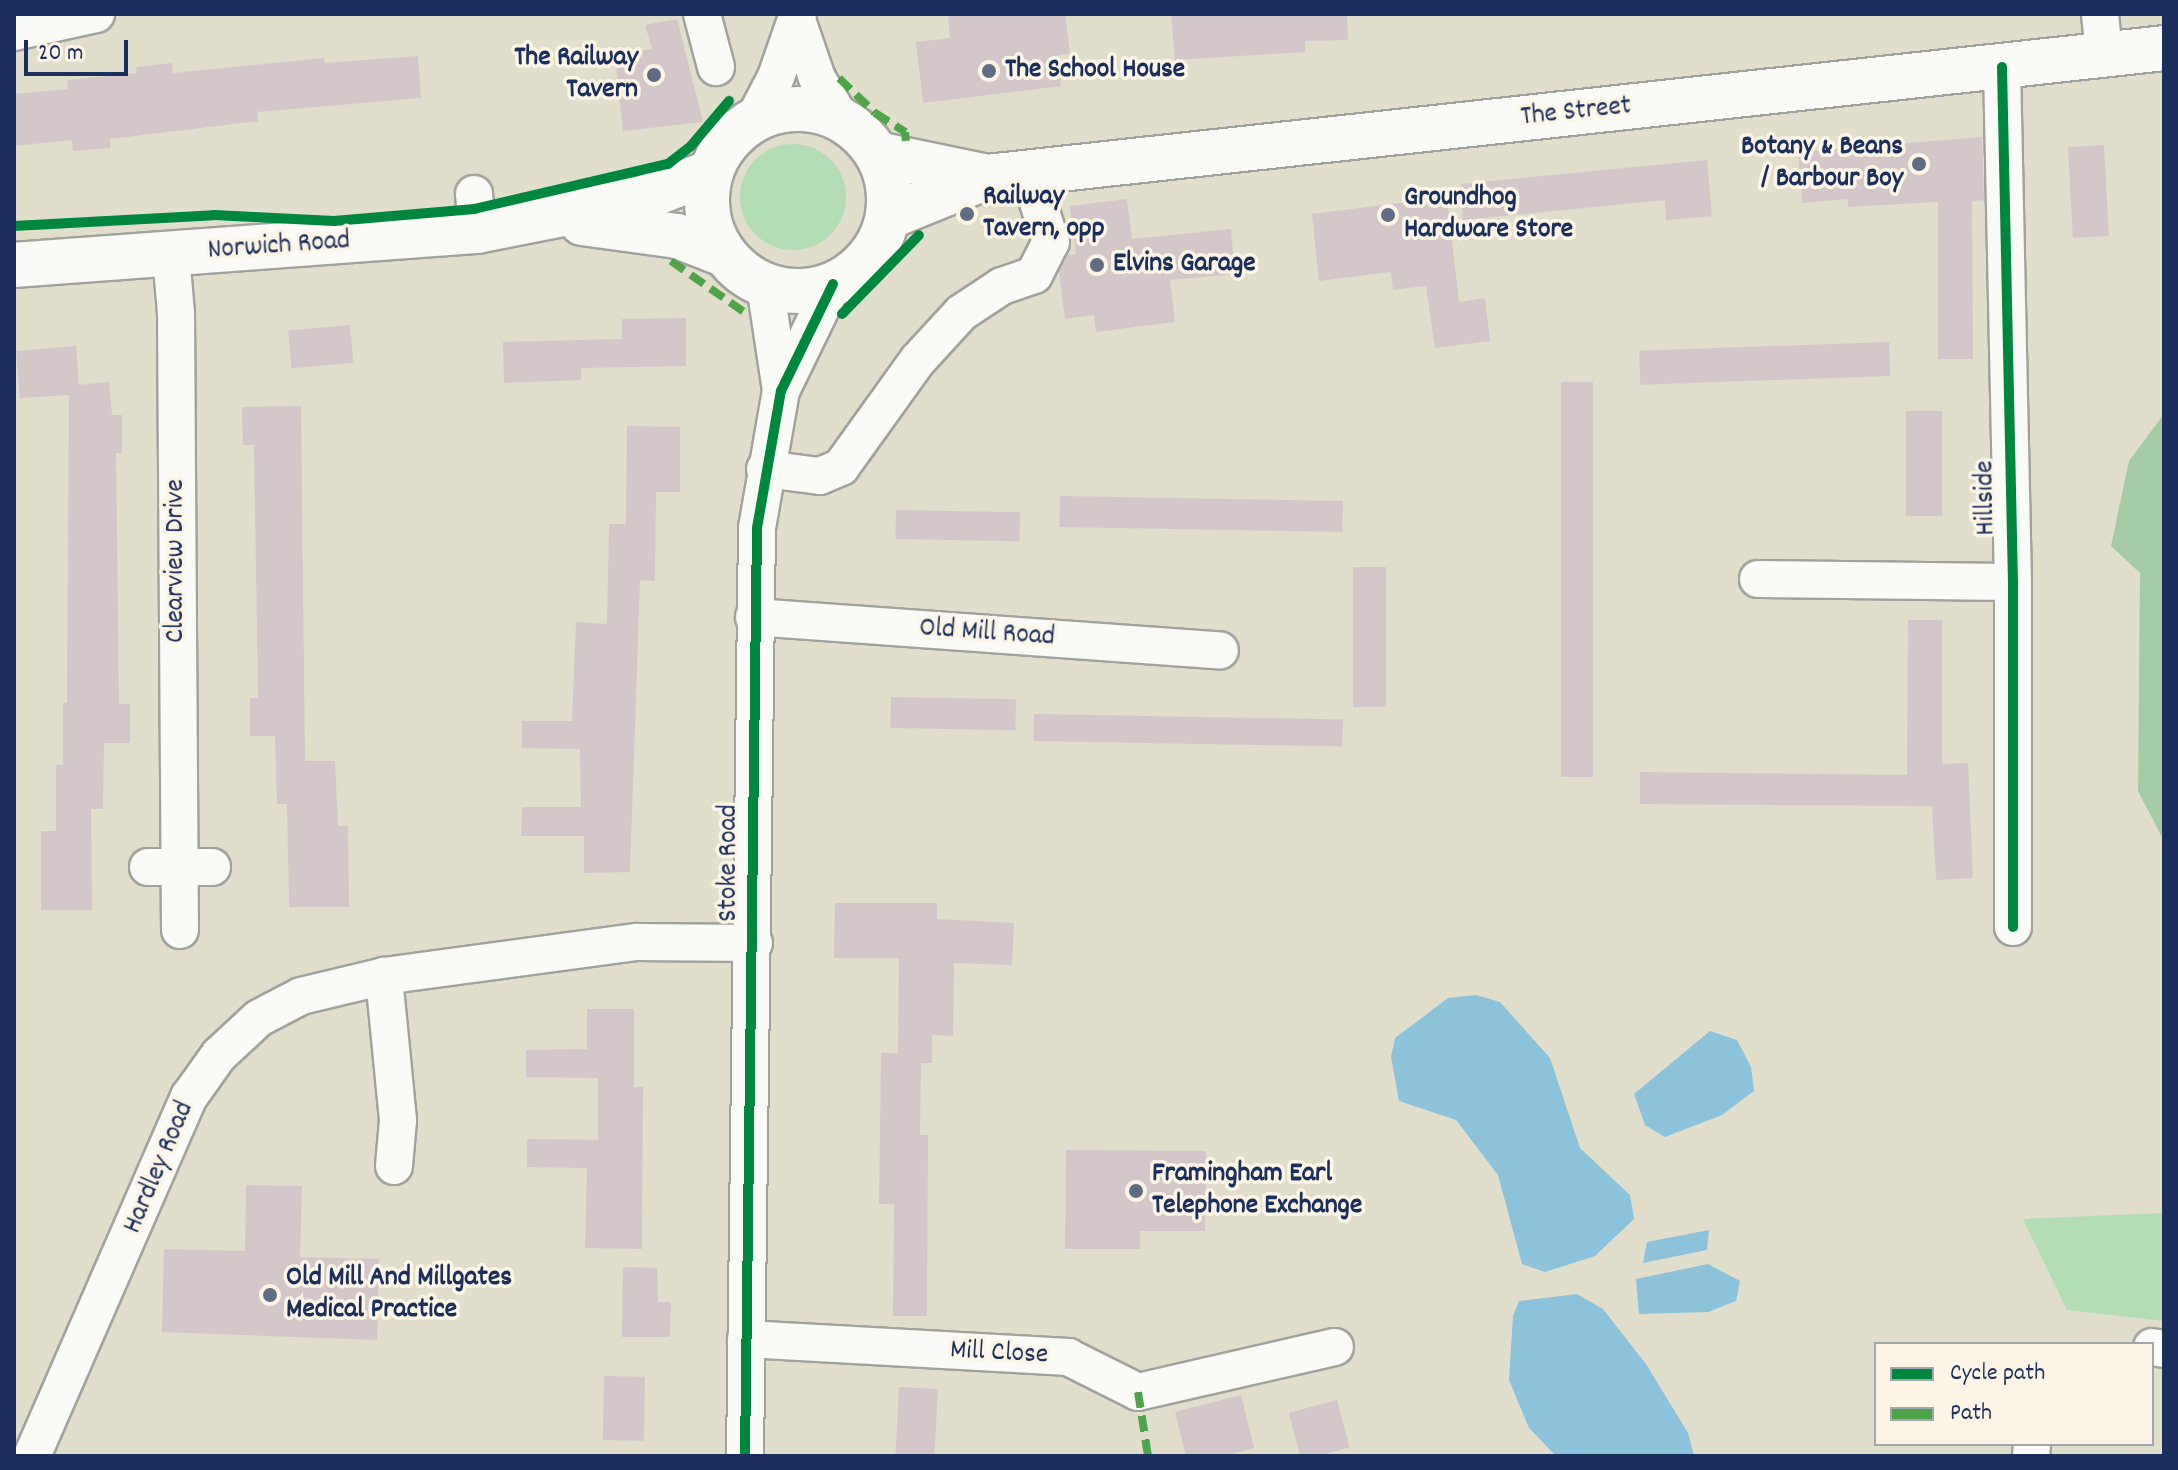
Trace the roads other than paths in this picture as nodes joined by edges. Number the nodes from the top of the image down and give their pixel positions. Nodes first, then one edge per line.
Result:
1 (96, 14) edge
2 (702, 14) edge
3 (798, 17) edge
4 (14, 32) edge
5 (2102, 34) edge
6 (2164, 48) edge
7 (716, 67) dead end
8 (2002, 67) junction
9 (754, 119) junction
10 (841, 119) junction
11 (877, 154) junction
12 (711, 172) junction
13 (1008, 174) junction
14 (888, 217) junction
15 (544, 218) junction
16 (724, 254) junction
17 (171, 255) junction
18 (14, 265) edge
19 (833, 284) junction
20 (765, 285) junction
21 (781, 391) junction
22 (765, 469) junction
23 (1758, 579) dead end
24 (2013, 582) junction
25 (754, 617) junction
26 (1220, 650) dead end
27 (2013, 927) dead end
28 (180, 930) dead end
29 (754, 943) junction
30 (384, 976) junction
31 (394, 1166) dead end
32 (746, 1339) junction
33 (1335, 1347) dead end
34 (32, 1456) edge
35 (745, 1456) edge

1 - 4 street
2 - 7 street
3 - 9 street
3 - 10 street
5 - 6 main road, The Street
5 - 8 main road, The Street
8 - 13 main road, The Street
8 - 24 street, Hillside
9 - 10 main road
9 - 12 main road
10 - 11 main road
11 - 13 main road, The Street
11 - 14 main road
12 - 15 main road, Norwich Road
12 - 16 main road
13 - 14 main road, The Street
13 - 22 street
14 - 19 main road
15 - 16 main road, Norwich Road
15 - 17 main road, Norwich Road
16 - 20 main road
17 - 18 main road, Norwich Road
17 - 28 street, Clearview Drive
19 - 20 main road
19 - 21 street, Stoke Road
20 - 21 street, Stoke Road
21 - 22 street, Stoke Road
22 - 25 street, Stoke Road
23 - 24 street
24 - 27 street, Hillside
25 - 26 street, Old Mill Road
25 - 29 street, Stoke Road
29 - 30 street, Hardley Road
29 - 32 street, Stoke Road
30 - 31 street
30 - 34 street, Hardley Road
32 - 33 street, Mill Close
32 - 35 street, Stoke Road

